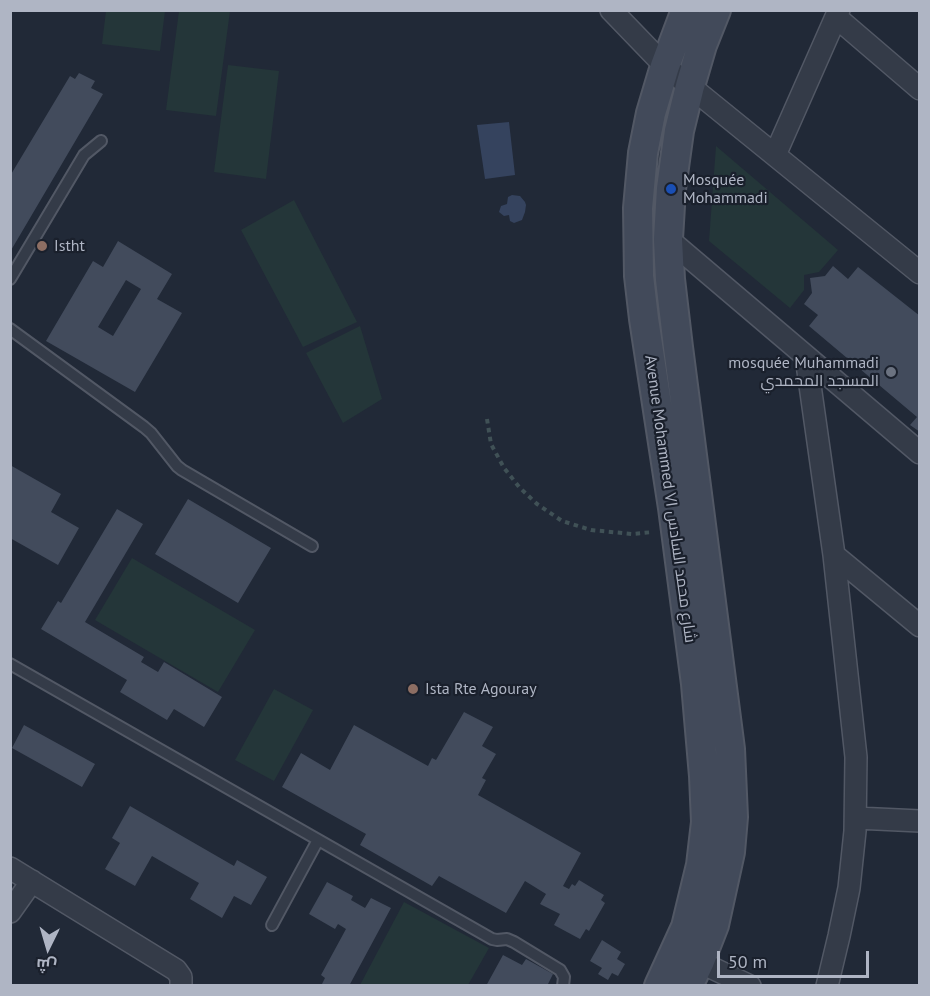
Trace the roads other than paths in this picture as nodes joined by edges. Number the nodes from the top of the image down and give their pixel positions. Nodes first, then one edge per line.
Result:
1 (611, 10) edge
2 (716, 10) edge
3 (682, 13) edge
4 (838, 14) edge
5 (702, 45) junction
6 (665, 66) junction
7 (690, 86) junction
8 (920, 89) edge
9 (101, 141) dead end
10 (775, 155) junction
11 (639, 185) junction
12 (671, 189) junction
13 (668, 239) junction
14 (920, 273) edge
15 (10, 279) edge
16 (10, 329) edge
17 (806, 357) junction
18 (920, 453) edge
19 (312, 546) dead end
20 (834, 555) junction
21 (920, 626) edge
22 (10, 664) edge
23 (856, 818) junction
24 (920, 821) edge
25 (318, 840) junction
26 (10, 868) edge
27 (32, 881) junction
28 (10, 912) edge
29 (272, 926) dead end
30 (688, 966) edge
31 (181, 986) edge
32 (563, 986) edge
33 (659, 986) edge
34 (750, 986) edge
35 (827, 986) edge

1 - 6 street
2 - 5 main road, Avenue Mohammed VI شارع محمد السادس
3 - 5 street
3 - 6 main road, Avenue Mohammed VI شارع محمد السادس
4 - 8 street
4 - 10 street
5 - 7 main road, Avenue Mohammed VI شارع محمد السادس
6 - 7 street
6 - 11 main road, Avenue Mohammed VI شارع محمد السادس
7 - 10 street
7 - 12 main road, Avenue Mohammed VI شارع محمد السادس
9 - 15 lane
10 - 14 street
11 - 12 main road
11 - 30 main road, Avenue Mohammed VI شارع محمد السادس
12 - 13 main road, Avenue Mohammed VI شارع محمد السادس
13 - 17 street
13 - 30 main road, Avenue Mohammed VI شارع محمد السادس
16 - 19 lane
17 - 18 street
17 - 20 street
20 - 21 street
20 - 23 street
22 - 25 lane
23 - 24 street
23 - 35 street
25 - 29 lane
25 - 32 lane
26 - 27 street
27 - 28 street
27 - 31 street
30 - 33 main road, Avenue Mohammed VI شارع محمد السادس
30 - 34 street

